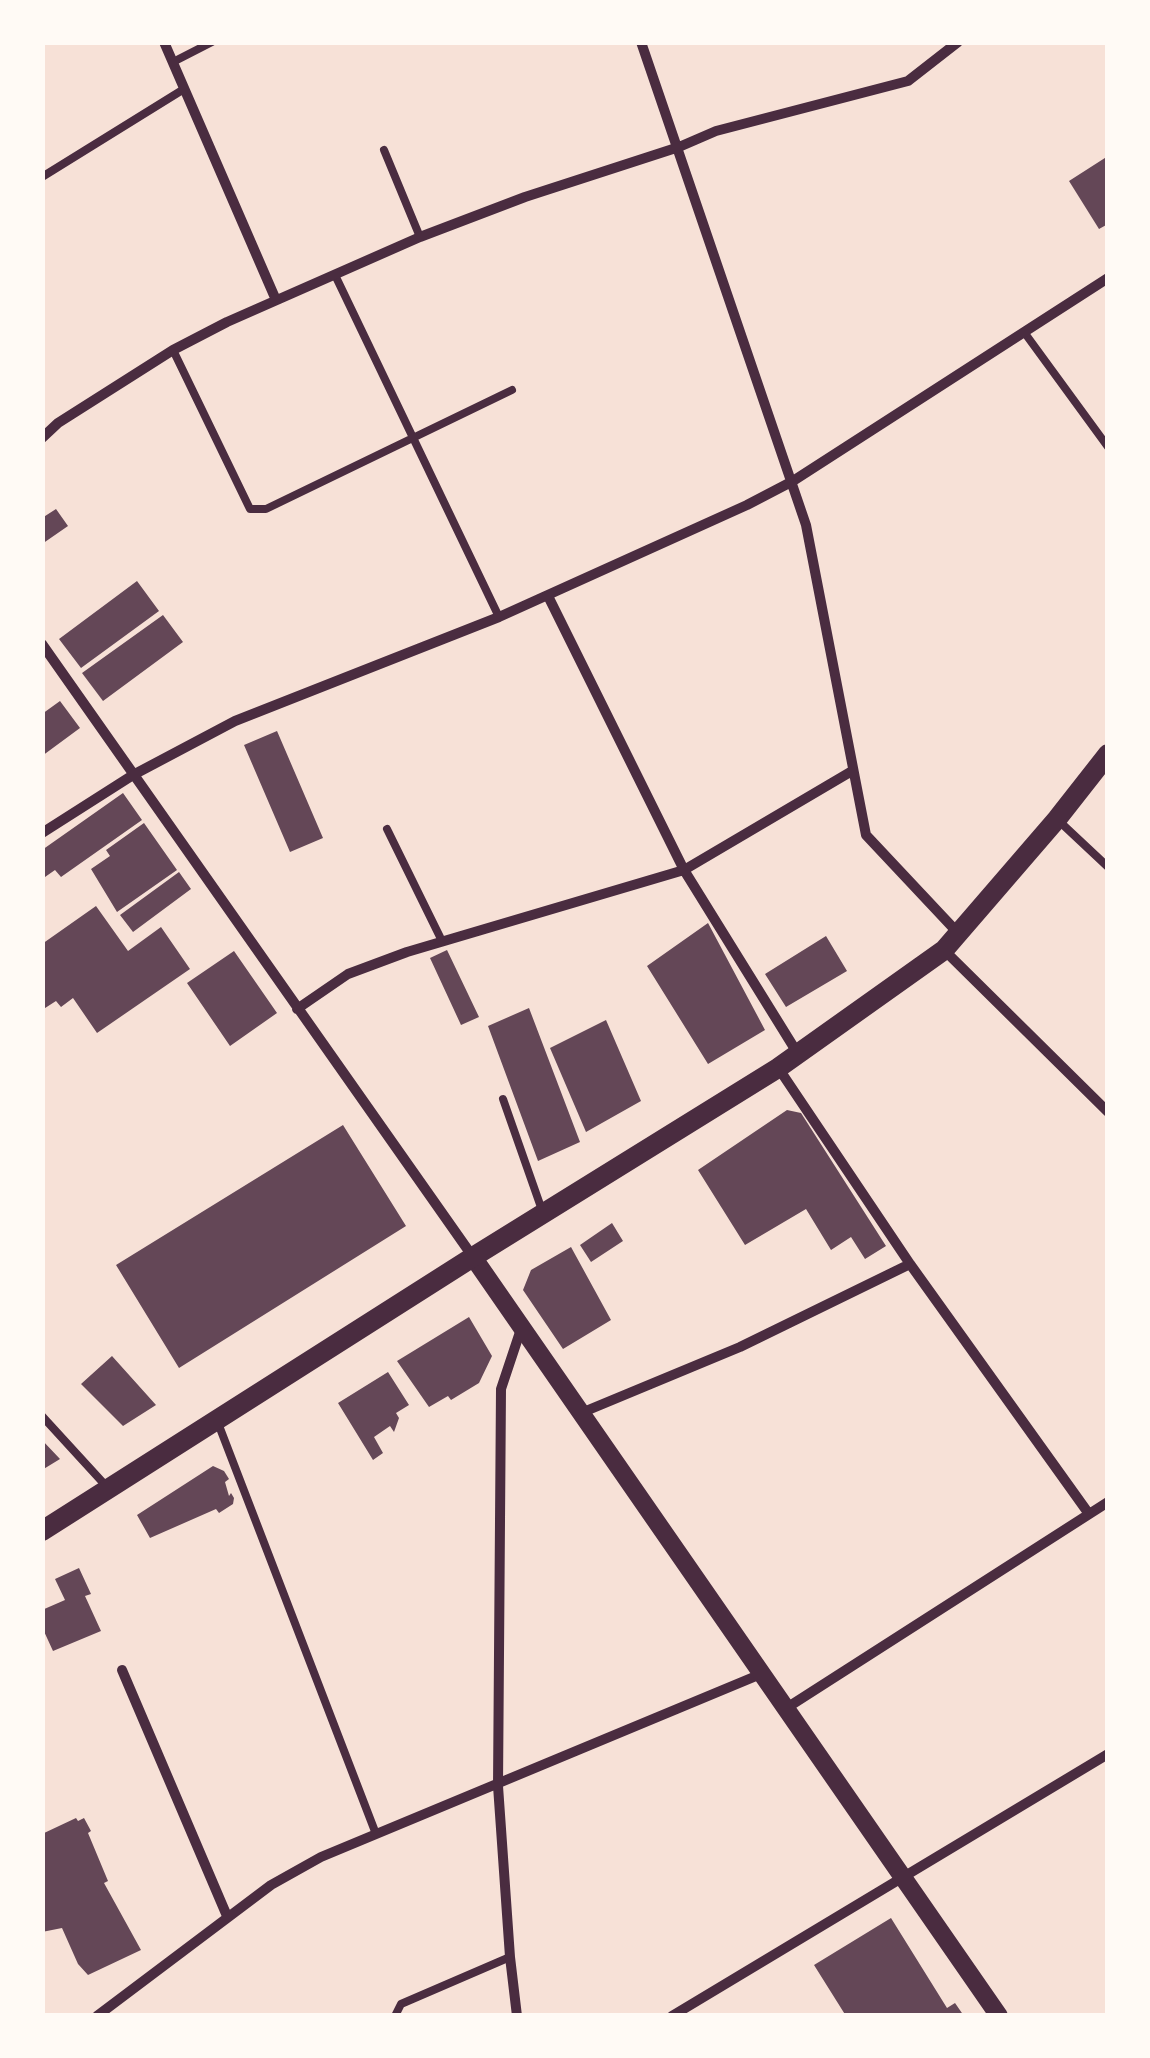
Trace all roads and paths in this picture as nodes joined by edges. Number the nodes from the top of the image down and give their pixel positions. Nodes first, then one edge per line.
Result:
1 (164, 42) edge
2 (212, 42) edge
3 (641, 42) edge
4 (958, 42) edge
5 (173, 62) junction
6 (184, 90) junction
7 (678, 147) junction
8 (384, 150) dead end
9 (42, 177) edge
10 (420, 236) junction
11 (335, 274) junction
12 (1108, 278) edge
13 (276, 300) junction
14 (1024, 332) junction
15 (173, 350) junction
16 (512, 390) dead end
17 (42, 438) edge
18 (414, 438) junction
19 (1108, 447) edge
20 (793, 481) junction
21 (548, 596) junction
22 (500, 617) junction
23 (42, 644) edge
24 (1108, 754) edge
25 (852, 771) junction
26 (133, 775) junction
27 (1058, 819) junction
28 (387, 830) dead end
29 (42, 833) edge
30 (1108, 867) edge
31 (684, 870) junction
32 (959, 933) junction
33 (442, 941) junction
34 (944, 950) junction
35 (296, 1009) junction
36 (798, 1054) junction
37 (778, 1068) junction
38 (503, 1099) dead end
39 (1108, 1112) edge
40 (543, 1213) junction
41 (473, 1256) junction
42 (910, 1264) junction
43 (522, 1328) junction
44 (580, 1413) junction
45 (42, 1416) edge
46 (216, 1418) junction
47 (107, 1487) junction
48 (1108, 1502) edge
49 (1089, 1514) junction
50 (42, 1531) edge
51 (122, 1670) dead end
52 (761, 1674) junction
53 (785, 1708) junction
54 (1108, 1754) edge
55 (498, 1786) junction
56 (376, 1834) junction
57 (903, 1877) junction
58 (227, 1916) junction
59 (510, 1957) junction
60 (102, 2014) edge
61 (395, 2016) edge
62 (517, 2016) edge
63 (672, 2016) edge
64 (999, 2016) edge

1 - 5 street
2 - 5 lane
3 - 7 street
4 - 7 street
5 - 6 street
6 - 9 lane
6 - 13 street
7 - 10 street
7 - 20 street
8 - 10 lane
10 - 11 street
11 - 13 street
11 - 18 lane
12 - 14 street
13 - 15 street
14 - 19 lane
14 - 20 street
15 - 17 street
15 - 18 lane
16 - 18 lane
18 - 22 lane
20 - 21 street
20 - 25 street
21 - 22 street
21 - 31 street
22 - 26 street
23 - 26 street
24 - 27 main road
25 - 31 street
25 - 32 street
26 - 29 street
26 - 35 street
27 - 30 lane
27 - 32 main road
28 - 33 lane
31 - 33 street
31 - 36 street
32 - 34 main road
33 - 35 street
34 - 36 main road
34 - 39 street
35 - 41 street
36 - 37 main road
37 - 40 main road
37 - 42 street
38 - 40 lane
40 - 41 main road
41 - 43 street
41 - 46 main road
42 - 44 street
42 - 49 street
43 - 44 street
43 - 55 street
44 - 52 street
45 - 47 lane
46 - 47 main road
46 - 56 lane
47 - 50 main road
48 - 49 street
49 - 53 street
51 - 58 street
52 - 53 street
52 - 55 street
53 - 57 street
54 - 57 street
55 - 56 street
55 - 59 street
56 - 58 street
57 - 63 street
57 - 64 street
58 - 60 street
59 - 61 lane
59 - 62 street

